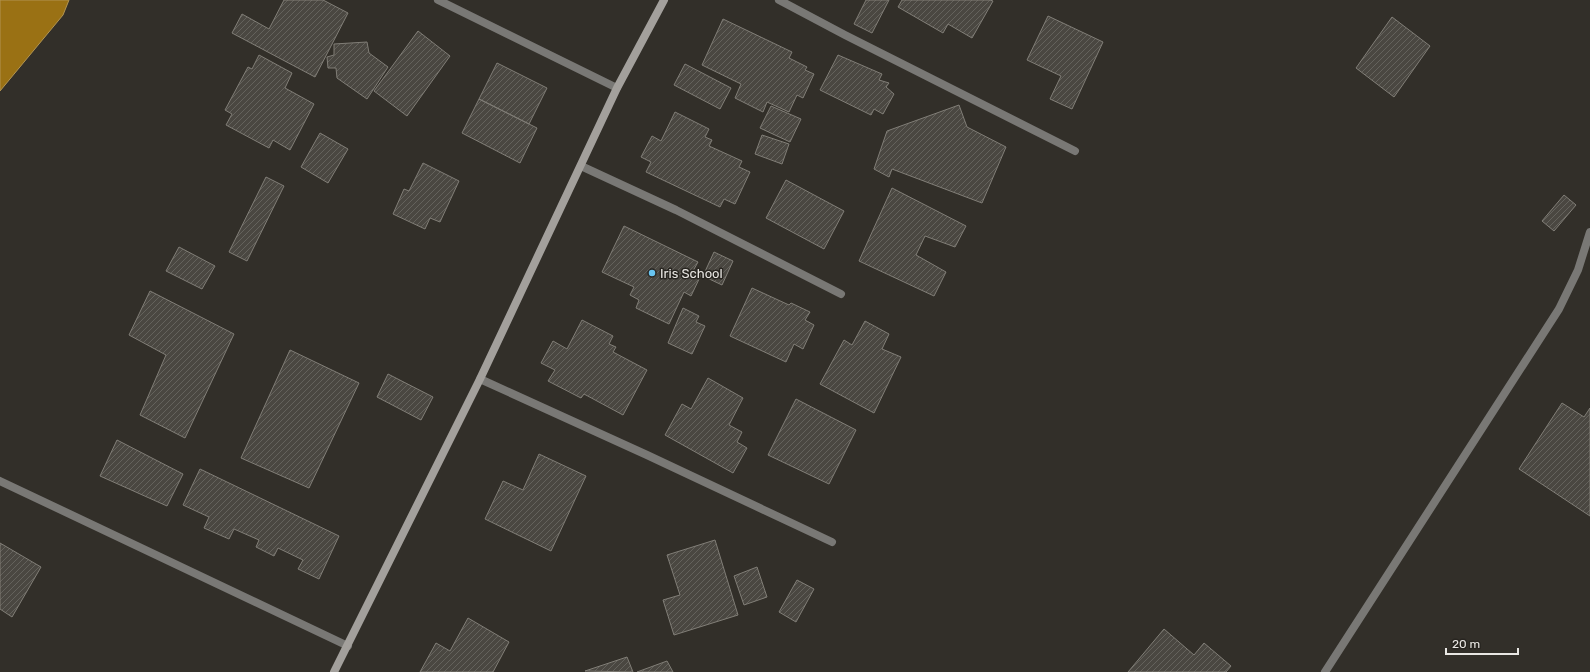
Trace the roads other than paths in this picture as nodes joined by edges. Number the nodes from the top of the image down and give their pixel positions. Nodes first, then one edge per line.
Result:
1 (438, 0) edge
2 (664, 0) edge
3 (779, 0) edge
4 (617, 88) junction
5 (1075, 151) dead end
6 (581, 166) junction
7 (1590, 232) edge
8 (842, 294) dead end
9 (480, 379) junction
10 (0, 481) edge
11 (832, 542) dead end
12 (348, 646) junction
13 (334, 672) edge
14 (1325, 672) edge

1 - 4 street
2 - 4 main road
3 - 5 street
4 - 6 main road
6 - 8 street
6 - 9 main road
7 - 14 street
9 - 11 street
9 - 12 main road
10 - 12 street
12 - 13 main road

